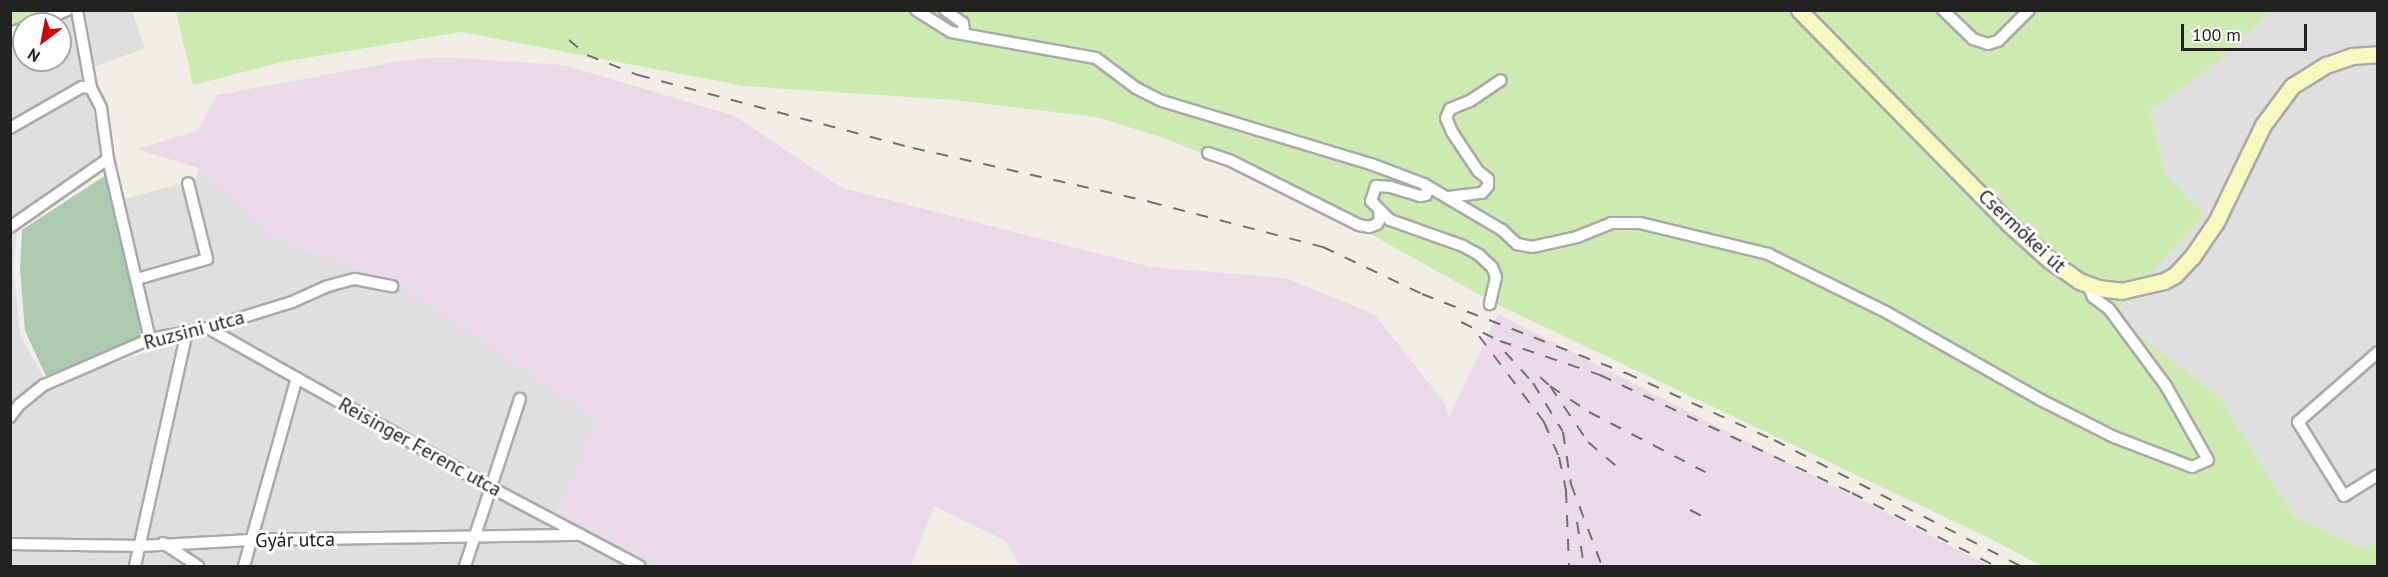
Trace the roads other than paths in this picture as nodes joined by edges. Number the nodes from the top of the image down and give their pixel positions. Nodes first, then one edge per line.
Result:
1 (77, 10) edge
2 (916, 10) edge
3 (945, 10) edge
4 (1799, 10) edge
5 (1943, 10) edge
6 (2030, 10) edge
7 (964, 32) junction
8 (2378, 54) edge
9 (1501, 80) dead end
10 (91, 88) junction
11 (10, 128) edge
12 (1208, 153) dead end
13 (108, 159) junction
14 (188, 183) dead end
15 (1424, 184) junction
16 (1448, 197) junction
17 (1379, 212) junction
18 (11, 227) edge
19 (137, 279) junction
20 (2088, 285) junction
21 (392, 286) dead end
22 (1490, 304) dead end
23 (208, 328) junction
24 (187, 332) junction
25 (150, 339) junction
26 (2378, 352) edge
27 (297, 378) junction
28 (520, 399) dead end
29 (10, 417) edge
30 (2378, 475) edge
31 (490, 487) junction
32 (580, 535) junction
33 (474, 538) junction
34 (251, 540) junction
35 (163, 543) junction
36 (10, 544) edge
37 (141, 546) junction
38 (634, 565) edge
39 (135, 567) edge
40 (198, 567) edge
41 (244, 567) edge
42 (465, 567) edge

1 - 10 street
2 - 7 street
3 - 7 street
4 - 20 main road, Csermőkei út
5 - 6 street
7 - 15 street
8 - 20 main road, Csermőkei út
9 - 16 street
10 - 11 street
10 - 13 street
12 - 17 street
13 - 18 street
13 - 19 street
14 - 19 street
15 - 16 street
15 - 17 street
16 - 20 street
17 - 22 street
19 - 25 street
21 - 23 street, Ruzsini utca
23 - 24 street, Ruzsini utca
23 - 27 street, Reisinger Ferenc utca
24 - 25 street, Ruzsini utca
24 - 37 street
25 - 29 street, Ruzsini utca
26 - 30 street
27 - 31 street, Reisinger Ferenc utca
27 - 34 street
28 - 31 street
31 - 32 street, Reisinger Ferenc utca
31 - 33 street
32 - 33 street, Gyár utca
32 - 38 street, Reisinger Ferenc utca
33 - 34 street, Gyár utca
33 - 42 street
34 - 35 street, Gyár utca
34 - 41 street
35 - 37 street, Gyár utca
35 - 40 street
36 - 37 street, Gyár utca
37 - 39 street

